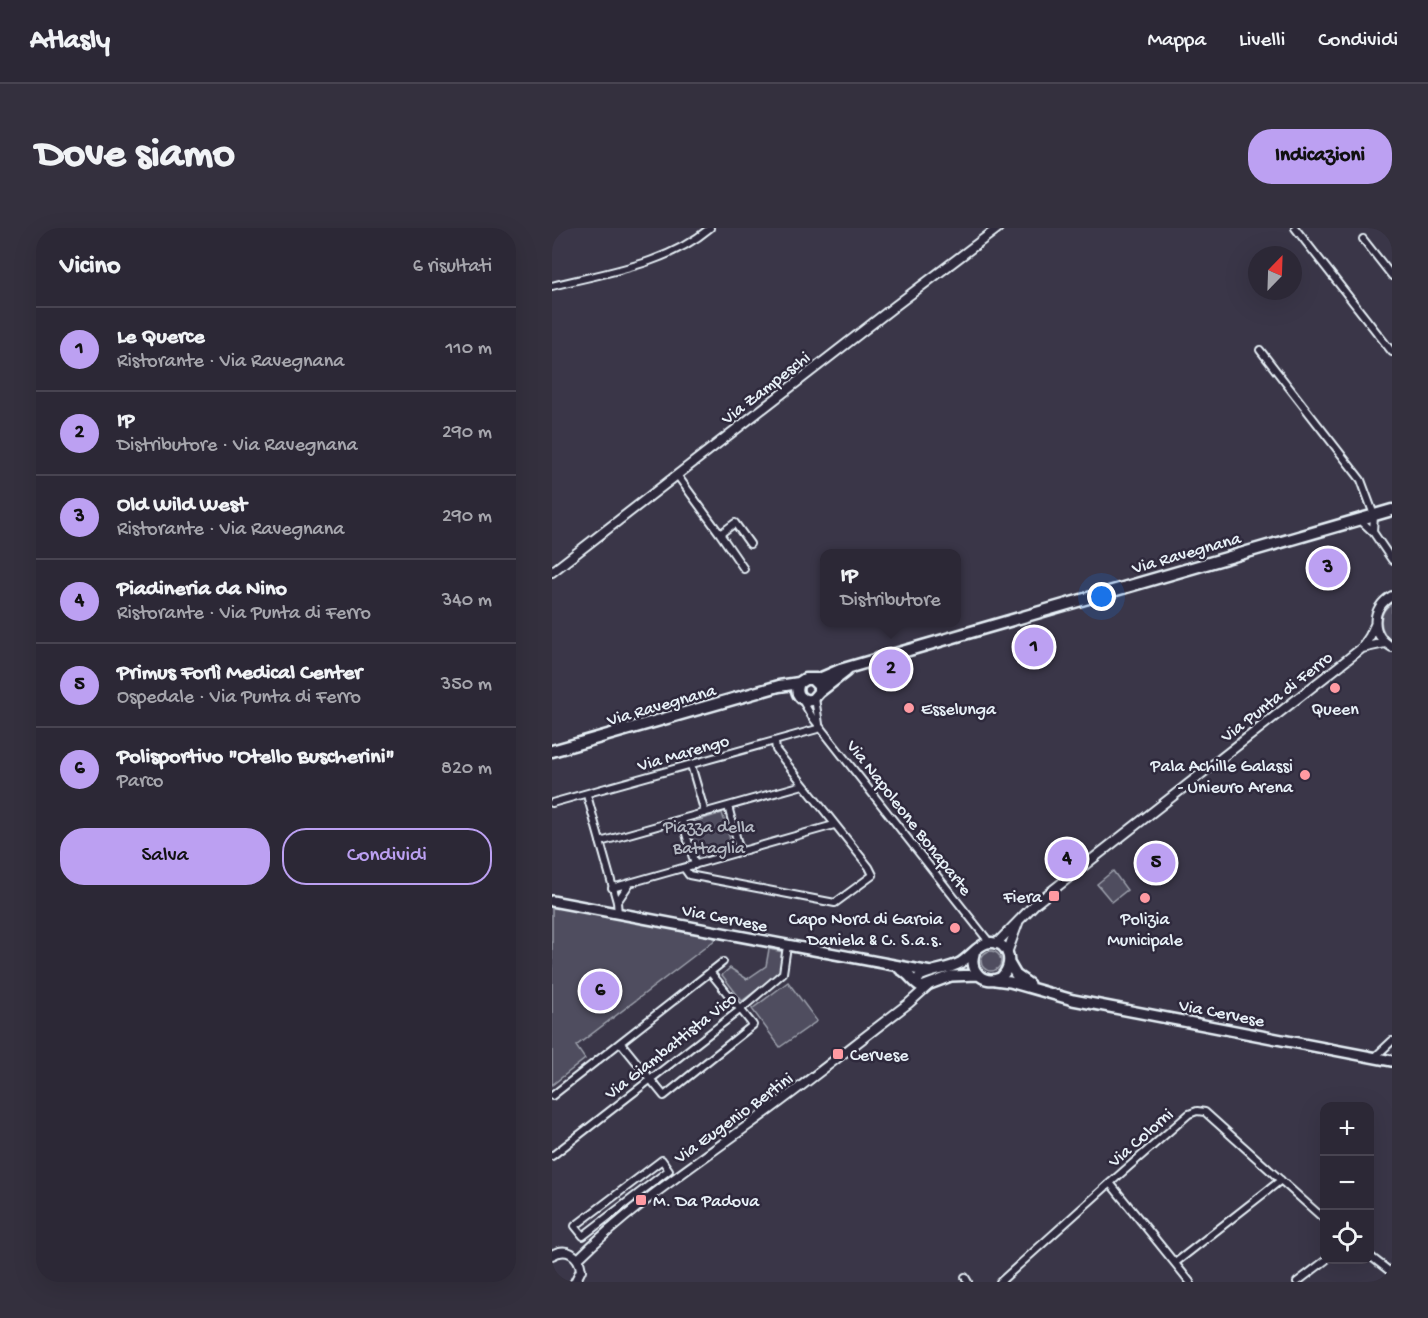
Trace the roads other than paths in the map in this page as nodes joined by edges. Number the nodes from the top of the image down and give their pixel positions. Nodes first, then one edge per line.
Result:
1 (710, 228) edge
2 (998, 228) edge
3 (1295, 228) edge
4 (1363, 239) dead end
5 (1392, 276) edge
6 (552, 286) edge
7 (1260, 350) dead end
8 (1392, 352) edge
9 (677, 475) junction
10 (1392, 510) edge
11 (1374, 515) junction
12 (1359, 519) junction
13 (1373, 532) junction
14 (720, 534) junction
15 (750, 544) dead end
16 (1392, 560) edge
17 (744, 569) dead end
18 (552, 572) edge
19 (1392, 596) edge
20 (1375, 623) junction
21 (1389, 645) edge
22 (1362, 648) junction
23 (851, 668) junction
24 (812, 679) junction
25 (799, 691) junction
26 (817, 695) junction
27 (820, 726) junction
28 (775, 742) junction
29 (552, 752) edge
30 (691, 765) junction
31 (803, 785) junction
32 (586, 795) junction
33 (552, 803) edge
34 (728, 806) junction
35 (705, 813) junction
36 (682, 819) junction
37 (834, 825) junction
38 (600, 842) junction
39 (740, 852) junction
40 (694, 865) junction
41 (684, 868) junction
42 (630, 883) junction
43 (612, 888) junction
44 (616, 899) junction
45 (552, 901) edge
46 (613, 913) junction
47 (1022, 917) junction
48 (977, 929) junction
49 (993, 943) junction
50 (787, 946) junction
51 (976, 950) junction
52 (1007, 953) junction
53 (723, 962) dead end
54 (1009, 963) junction
55 (892, 965) junction
56 (711, 972) junction
57 (931, 972) junction
58 (978, 975) junction
59 (995, 980) junction
60 (916, 983) junction
61 (928, 986) junction
62 (1047, 993) junction
63 (909, 1003) junction
64 (741, 1009) junction
65 (1392, 1041) edge
66 (621, 1042) junction
67 (1375, 1058) junction
68 (1392, 1061) edge
69 (650, 1079) junction
70 (552, 1096) edge
71 (552, 1156) edge
72 (669, 1170) junction
73 (676, 1178) junction
74 (1281, 1180) junction
75 (1110, 1183) junction
76 (1320, 1215) edge
77 (552, 1255) edge
78 (578, 1259) junction
79 (1374, 1259) edge
80 (1175, 1263) junction
81 (1321, 1264) edge
82 (1392, 1273) edge
83 (576, 1281) edge
84 (1000, 1282) edge
85 (1190, 1282) edge
86 (1297, 1282) edge

1 - 6 street
2 - 9 street, Via Zampeschi
3 - 8 street
4 - 5 street
7 - 11 street
9 - 14 street
9 - 18 street, Via Zampeschi
10 - 11 main road, Via Ravegnana
11 - 12 main road, Via Ravegnana
11 - 13 street
12 - 13 street
12 - 23 main road, Via Ravegnana
13 - 16 street
14 - 15 street
14 - 17 street
19 - 20 street
20 - 21 street, Via Punta di Ferro
20 - 22 street
21 - 22 street, Via Punta di Ferro
22 - 47 street, Via Punta di Ferro
23 - 24 main road, Via Ravegnana
23 - 26 main road, Via Ravegnana
24 - 25 main road
24 - 26 main road
25 - 26 main road
25 - 27 street, Via Napoleone Bonaparte
25 - 29 main road, Via Ravegnana
26 - 27 street, Via Napoleone Bonaparte
27 - 28 street, Via Marengo
27 - 48 street, Via Napoleone Bonaparte
28 - 30 street, Via Marengo
28 - 31 street
30 - 32 street, Via Marengo
30 - 35 street
31 - 34 street
31 - 37 street
32 - 33 street, Via Marengo
32 - 38 street
34 - 35 street
34 - 39 street
35 - 36 street
36 - 38 street
36 - 40 street
37 - 39 street
37 - 41 street
38 - 43 street
39 - 40 street
40 - 41 street
41 - 42 street
42 - 43 street
42 - 44 street
43 - 44 street
44 - 46 street
45 - 46 main road, Via Cervese
46 - 50 main road, Via Cervese
47 - 49 street, Via Punta di Ferro
47 - 52 street, Via Punta di Ferro
48 - 49 street, Via Napoleone Bonaparte
48 - 51 street
49 - 51 main road, Via Cervese
49 - 52 main road
50 - 55 main road, Via Cervese
50 - 64 street, Via Giambattista Vico
51 - 57 main road, Via Cervese
51 - 58 main road
52 - 54 main road
53 - 56 street
54 - 59 main road
54 - 62 main road, Via Cervese
55 - 57 main road, Via Cervese
55 - 60 main road, Via Cervese
56 - 64 street
56 - 66 street
57 - 60 main road, Via Cervese
58 - 59 main road, Via Cervese
58 - 61 main road, Via Cervese
59 - 62 main road, Via Cervese
60 - 61 main road, Via Cervese
60 - 63 street
61 - 63 street, Via Eugenio Bertini
62 - 67 main road, Via Cervese
63 - 73 street, Via Eugenio Bertini
64 - 69 street, Via Giambattista Vico
64 - 69 street
65 - 67 street
66 - 69 street
66 - 70 street
67 - 68 main road, Via Cervese
69 - 71 street, Via Giambattista Vico
72 - 72 street
72 - 73 street
73 - 78 street, Via Eugenio Bertini
74 - 75 street, Via Colorni
74 - 76 street
74 - 80 street
75 - 80 street
75 - 84 street, Via Colorni
77 - 78 street
78 - 83 street
79 - 82 street
80 - 85 street
81 - 86 street

